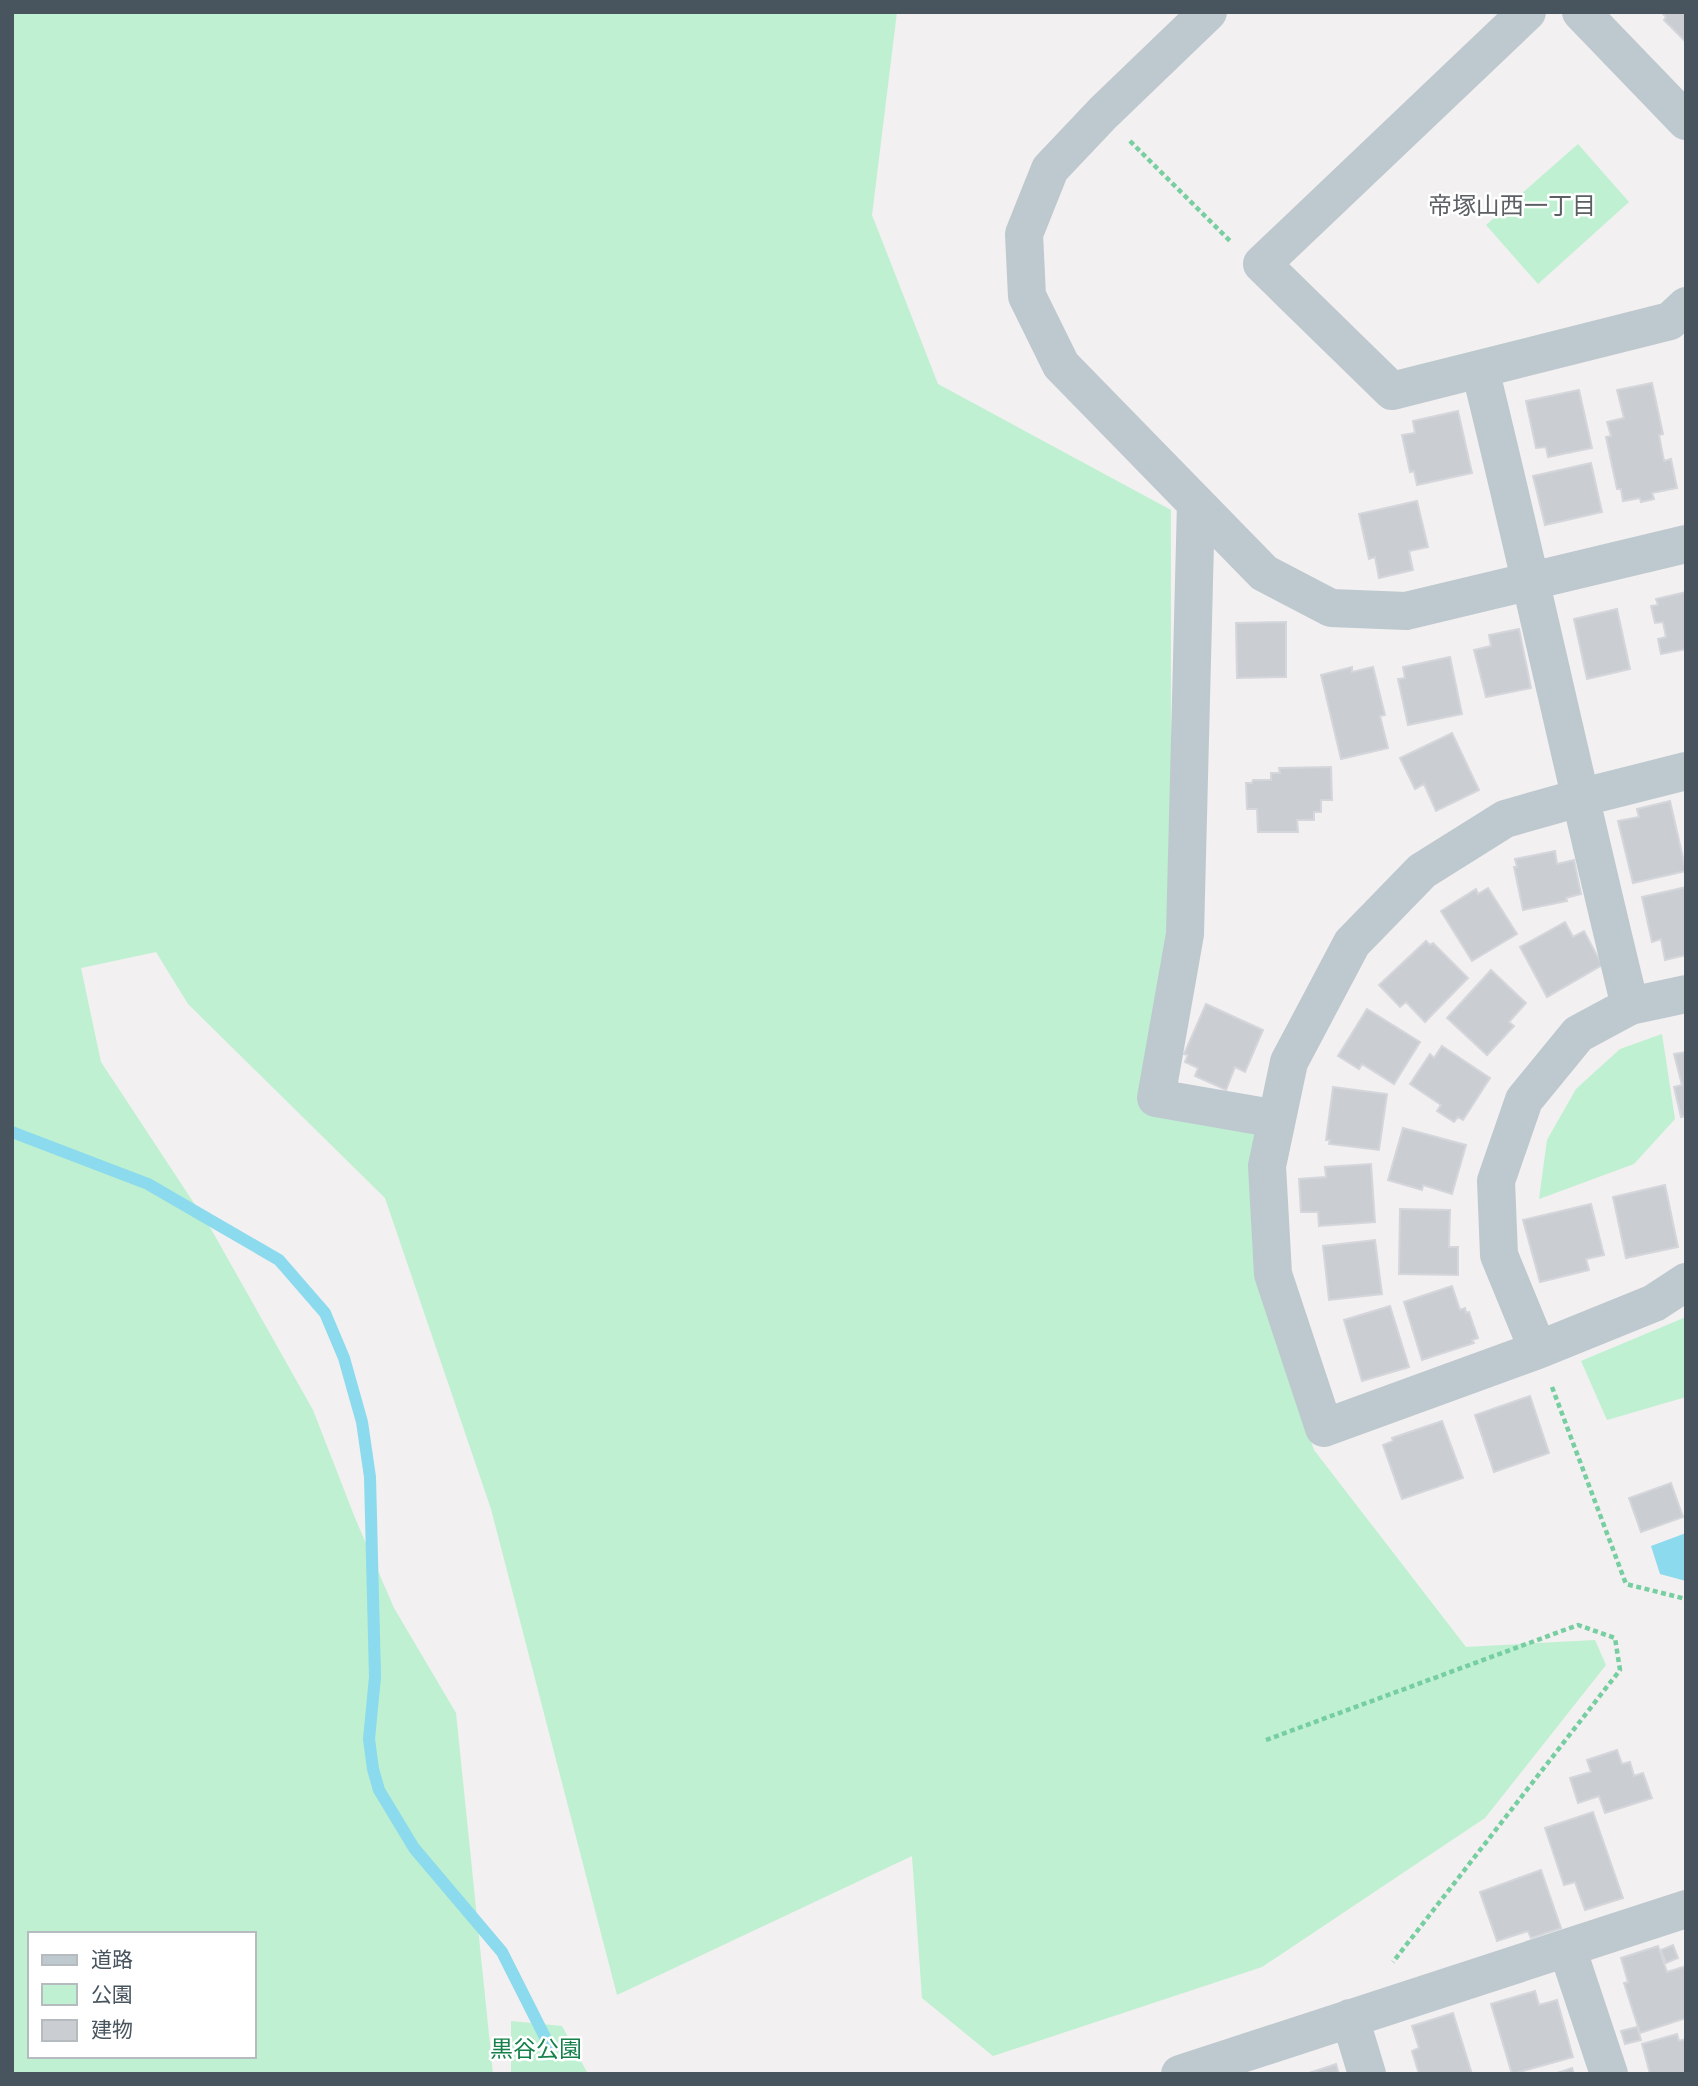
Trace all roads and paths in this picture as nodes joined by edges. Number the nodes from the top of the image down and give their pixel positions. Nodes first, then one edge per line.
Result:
1 (1208, 12) edge
2 (1527, 12) edge
3 (1581, 12) edge
4 (1102, 113) junction
5 (1686, 121) edge
6 (1262, 264) junction
7 (1686, 306) edge
8 (1480, 369) junction
9 (1196, 503) junction
10 (1686, 544) edge
11 (1532, 581) junction
12 (1686, 771) edge
13 (1579, 798) junction
14 (1686, 994) edge
15 (1630, 1006) junction
16 (1277, 1119) junction
17 (1686, 1282) edge
18 (1538, 1350) junction
19 (1686, 1599) edge
20 (1266, 1740) dead end
21 (1686, 1909) edge
22 (1567, 1948) junction
23 (1392, 1964) dead end
24 (1350, 2018) junction
25 (1180, 2074) edge
26 (1367, 2074) edge
27 (1609, 2074) edge

1 - 4 street
2 - 6 street
3 - 5 street
4 - 6 path
4 - 9 street
6 - 8 street
7 - 8 street
8 - 11 street
9 - 11 street
9 - 16 street
10 - 11 street
11 - 13 street
12 - 13 street
13 - 15 street
13 - 16 street
14 - 15 street
15 - 18 street
16 - 18 street
17 - 18 street
18 - 19 path
20 - 23 path
21 - 22 street
22 - 24 street
22 - 27 street
24 - 25 street
24 - 26 street

